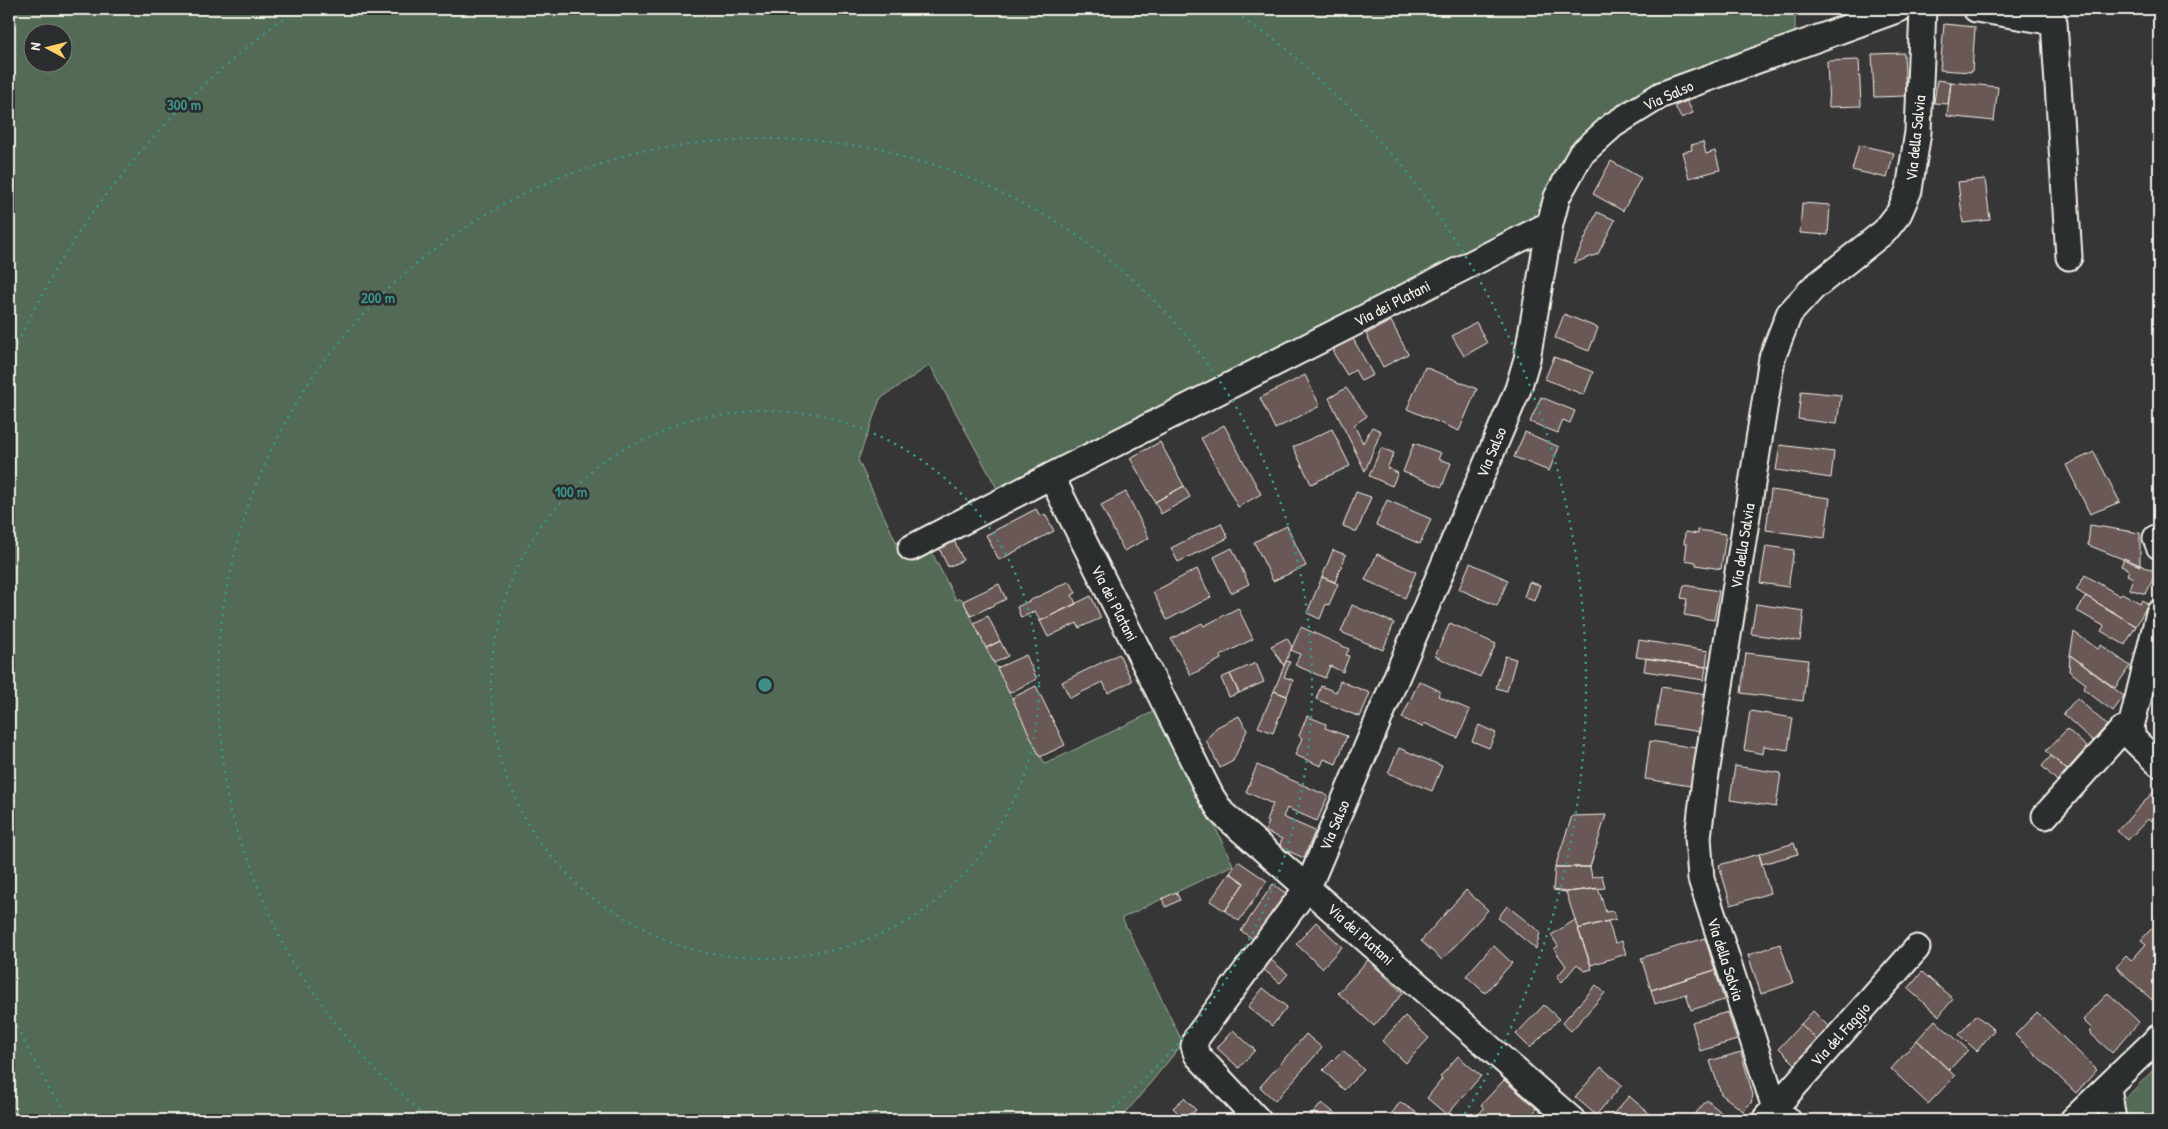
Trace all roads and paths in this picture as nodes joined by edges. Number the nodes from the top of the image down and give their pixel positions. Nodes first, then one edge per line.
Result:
1 (1899, 9) edge
2 (1923, 9) edge
3 (1976, 9) edge
4 (1550, 224) junction
5 (2069, 258) dead end
6 (1051, 476) junction
7 (911, 548) dead end
8 (2159, 613) edge
9 (2131, 727) junction
10 (2159, 764) edge
11 (2044, 816) dead end
12 (1308, 887) junction
13 (1917, 948) dead end
14 (2159, 1037) edge
15 (2108, 1087) junction
16 (1775, 1116) edge
17 (1258, 1120) edge
18 (1572, 1120) edge
19 (2073, 1120) edge
20 (2113, 1120) edge

1 - 4 street, Via Salso
2 - 16 street, Via della Salvia
3 - 5 street
4 - 6 street, Via dei Platani
4 - 12 street, Via Salso
6 - 7 street
6 - 12 street, Via dei Platani
8 - 9 street
9 - 10 street
9 - 11 street
12 - 17 street, Via Salso
12 - 18 street, Via dei Platani
13 - 16 street, Via del Faggio
14 - 15 street
15 - 19 street
15 - 20 street

